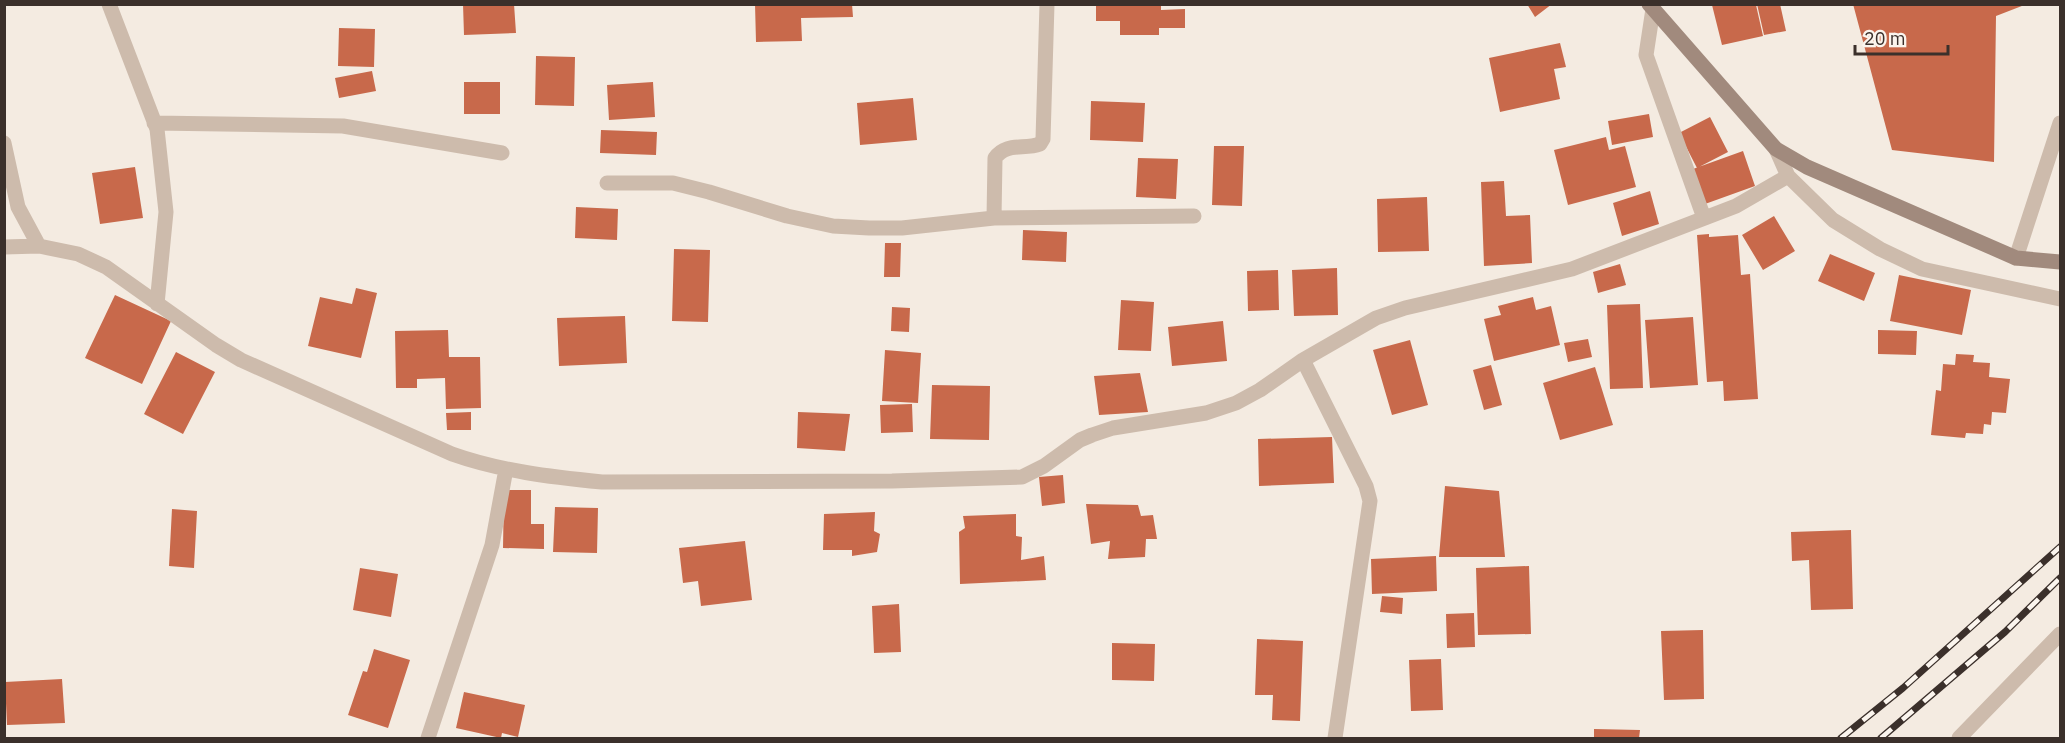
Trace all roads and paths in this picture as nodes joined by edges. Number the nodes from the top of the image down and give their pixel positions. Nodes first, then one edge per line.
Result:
1 (109, 4) edge
2 (1047, 4) edge
3 (1651, 7) edge
4 (154, 123) junction
5 (2061, 123) edge
6 (4, 143) edge
7 (1776, 149) junction
8 (502, 153) dead end
9 (1788, 176) junction
10 (607, 183) dead end
11 (1194, 216) dead end
12 (993, 218) junction
13 (1704, 218) junction
14 (4, 246) edge
15 (39, 246) junction
16 (2016, 258) junction
17 (2061, 262) edge
18 (2061, 299) edge
19 (157, 304) junction
20 (1303, 360) junction
21 (506, 469) junction
22 (2061, 634) edge
23 (428, 738) edge
24 (1335, 738) edge
25 (1959, 738) edge

1 - 4 street
2 - 12 street
3 - 7 main road
3 - 13 street
4 - 8 street
4 - 19 street
5 - 16 street
6 - 15 street
7 - 9 street
7 - 16 main road
9 - 13 street
9 - 18 street
10 - 12 street
11 - 12 street
13 - 20 street
14 - 15 street
15 - 19 street
16 - 17 main road
19 - 21 street
20 - 21 street
20 - 24 street
21 - 23 street
22 - 25 street

